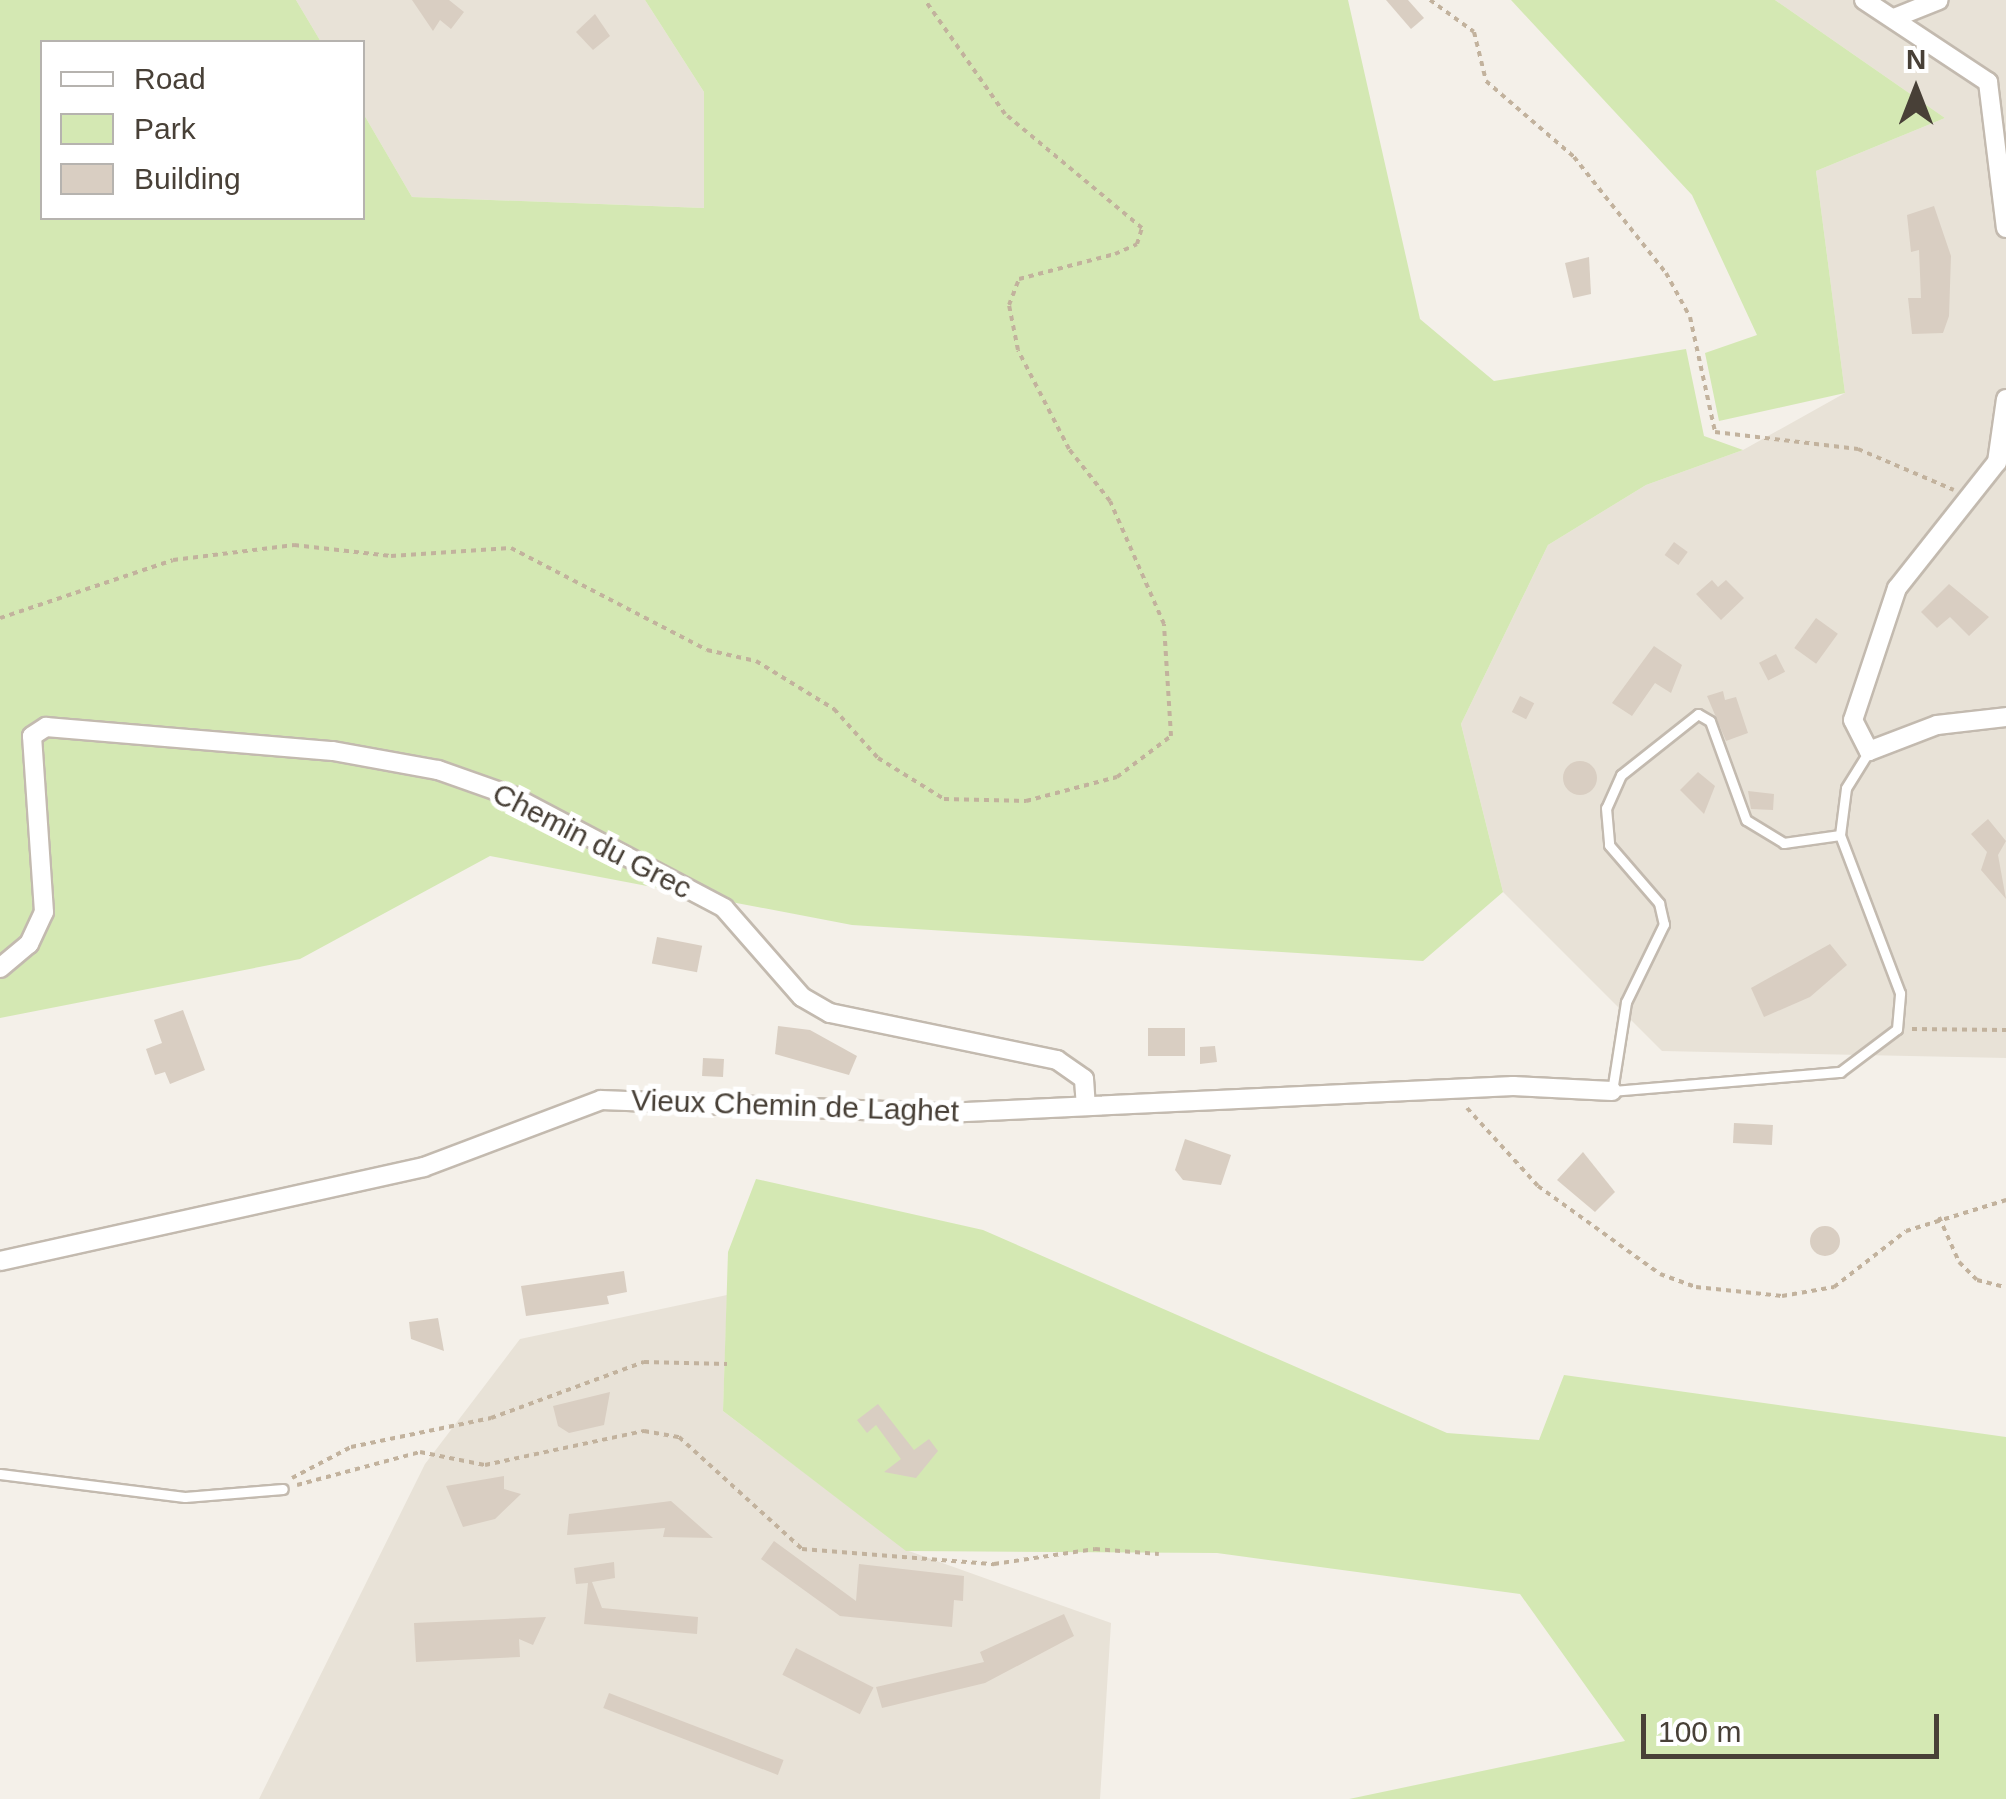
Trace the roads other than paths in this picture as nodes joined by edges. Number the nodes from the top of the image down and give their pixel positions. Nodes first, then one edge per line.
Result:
1 (1864, 0) edge
2 (1939, 0) edge
3 (1894, 18) junction
4 (2006, 228) edge
5 (2006, 399) edge
6 (2006, 717) edge
7 (1869, 751) junction
8 (1840, 835) junction
9 (0, 968) edge
10 (1612, 1091) junction
11 (1086, 1106) junction
12 (0, 1261) edge
13 (0, 1474) edge
14 (282, 1489) road end

1 - 3 street
2 - 3 street
3 - 4 street
5 - 7 street
6 - 7 street
7 - 8 lane
8 - 10 lane, Vieux Chemin de Laghet
8 - 10 lane
9 - 11 street, Chemin du Grec
10 - 11 street, Vieux Chemin de Laghet
11 - 12 street, Vieux Chemin de Laghet
13 - 14 lane

